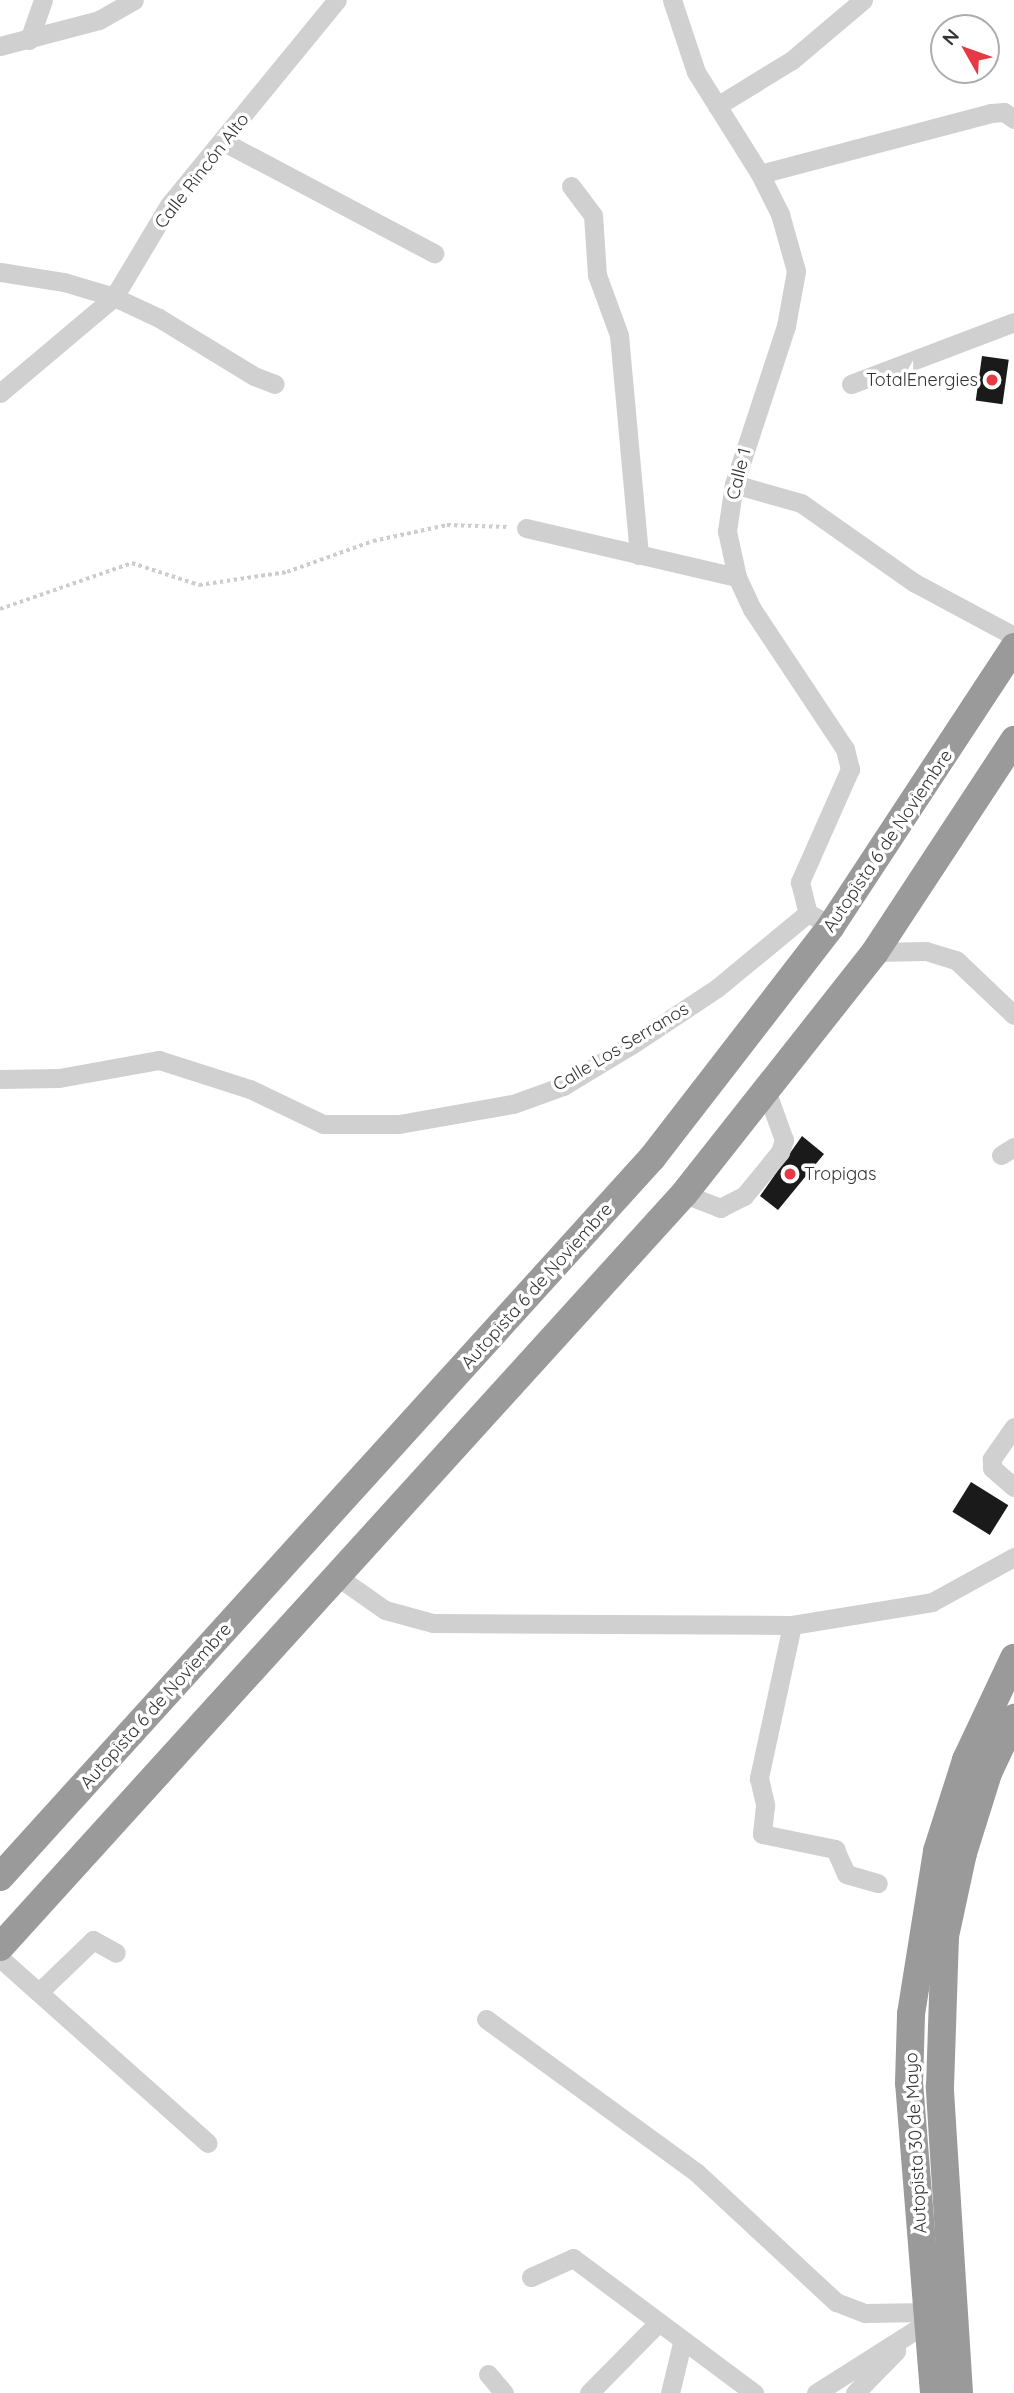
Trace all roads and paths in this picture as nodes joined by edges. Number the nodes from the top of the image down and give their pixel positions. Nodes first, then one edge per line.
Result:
1 (43, 0) edge
2 (134, 0) edge
3 (337, 0) edge
4 (672, 0) edge
5 (863, 0) edge
6 (29, 40) junction
7 (0, 46) edge
8 (717, 106) junction
9 (1014, 119) edge
10 (224, 142) junction
11 (760, 174) junction
12 (571, 186) dead end
13 (434, 253) dead end
14 (0, 272) edge
15 (114, 297) junction
16 (1014, 322) edge
17 (275, 384) dead end
18 (851, 384) dead end
19 (0, 393) edge
20 (734, 484) junction
21 (526, 528) joint
22 (639, 555) junction
23 (737, 577) junction
24 (0, 609) edge
25 (1014, 636) edge
26 (1014, 647) edge
27 (1014, 740) edge
28 (820, 919) junction
29 (875, 952) junction
30 (1014, 1015) edge
31 (0, 1080) edge
32 (767, 1093) junction
33 (684, 1194) junction
34 (1014, 1426) edge
35 (1014, 1487) edge
36 (1014, 1557) edge
37 (338, 1577) junction
38 (792, 1625) junction
39 (1014, 1658) edge
40 (1014, 1718) edge
41 (0, 1877) edge
42 (878, 1883) dead end
43 (0, 1947) edge
44 (116, 1952) dead end
45 (0, 1958) edge
46 (38, 1992) junction
47 (485, 2019) dead end
48 (208, 2143) dead end
49 (531, 2277) dead end
50 (921, 2323) junction
51 (657, 2324) junction
52 (682, 2343) junction
53 (488, 2374) dead end
54 (504, 2393) edge
55 (589, 2393) edge
56 (670, 2393) edge
57 (754, 2393) edge
58 (816, 2393) edge
59 (855, 2393) edge
60 (934, 2393) edge
61 (959, 2393) edge

1 - 6 street
2 - 6 street
3 - 10 street, Calle Rincón Alto
4 - 8 street, Calle 1
5 - 8 street
6 - 7 street
8 - 11 street, Calle 1
9 - 11 street
10 - 13 street
10 - 15 street, Calle Rincón Alto
11 - 20 street, Calle 1
12 - 22 street
14 - 15 street
15 - 17 street
15 - 19 street, Calle Rincón Alto
16 - 18 street
20 - 23 street, Calle 1
20 - 25 street
21 - 22 street
21 - 24 path
22 - 23 street
23 - 28 street, Calle 1
26 - 28 highway, Autopista 6 de Noviembre
27 - 29 highway
28 - 31 street, Calle Los Serranos
28 - 41 highway, Autopista 6 de Noviembre
29 - 30 street
29 - 32 highway
32 - 33 highway
32 - 33 street
33 - 37 highway
34 - 35 street
36 - 38 street
37 - 38 street
37 - 43 highway
38 - 42 street
39 - 50 highway, Autopista 30 de Mayo
40 - 61 highway, Autopista 30 de Mayo
44 - 46 street
45 - 46 street
46 - 48 street
47 - 50 street
49 - 51 street
50 - 58 street
50 - 59 street
50 - 60 highway, Autopista 30 de Mayo
51 - 52 street
51 - 55 street
52 - 56 street
52 - 57 street
53 - 54 street

